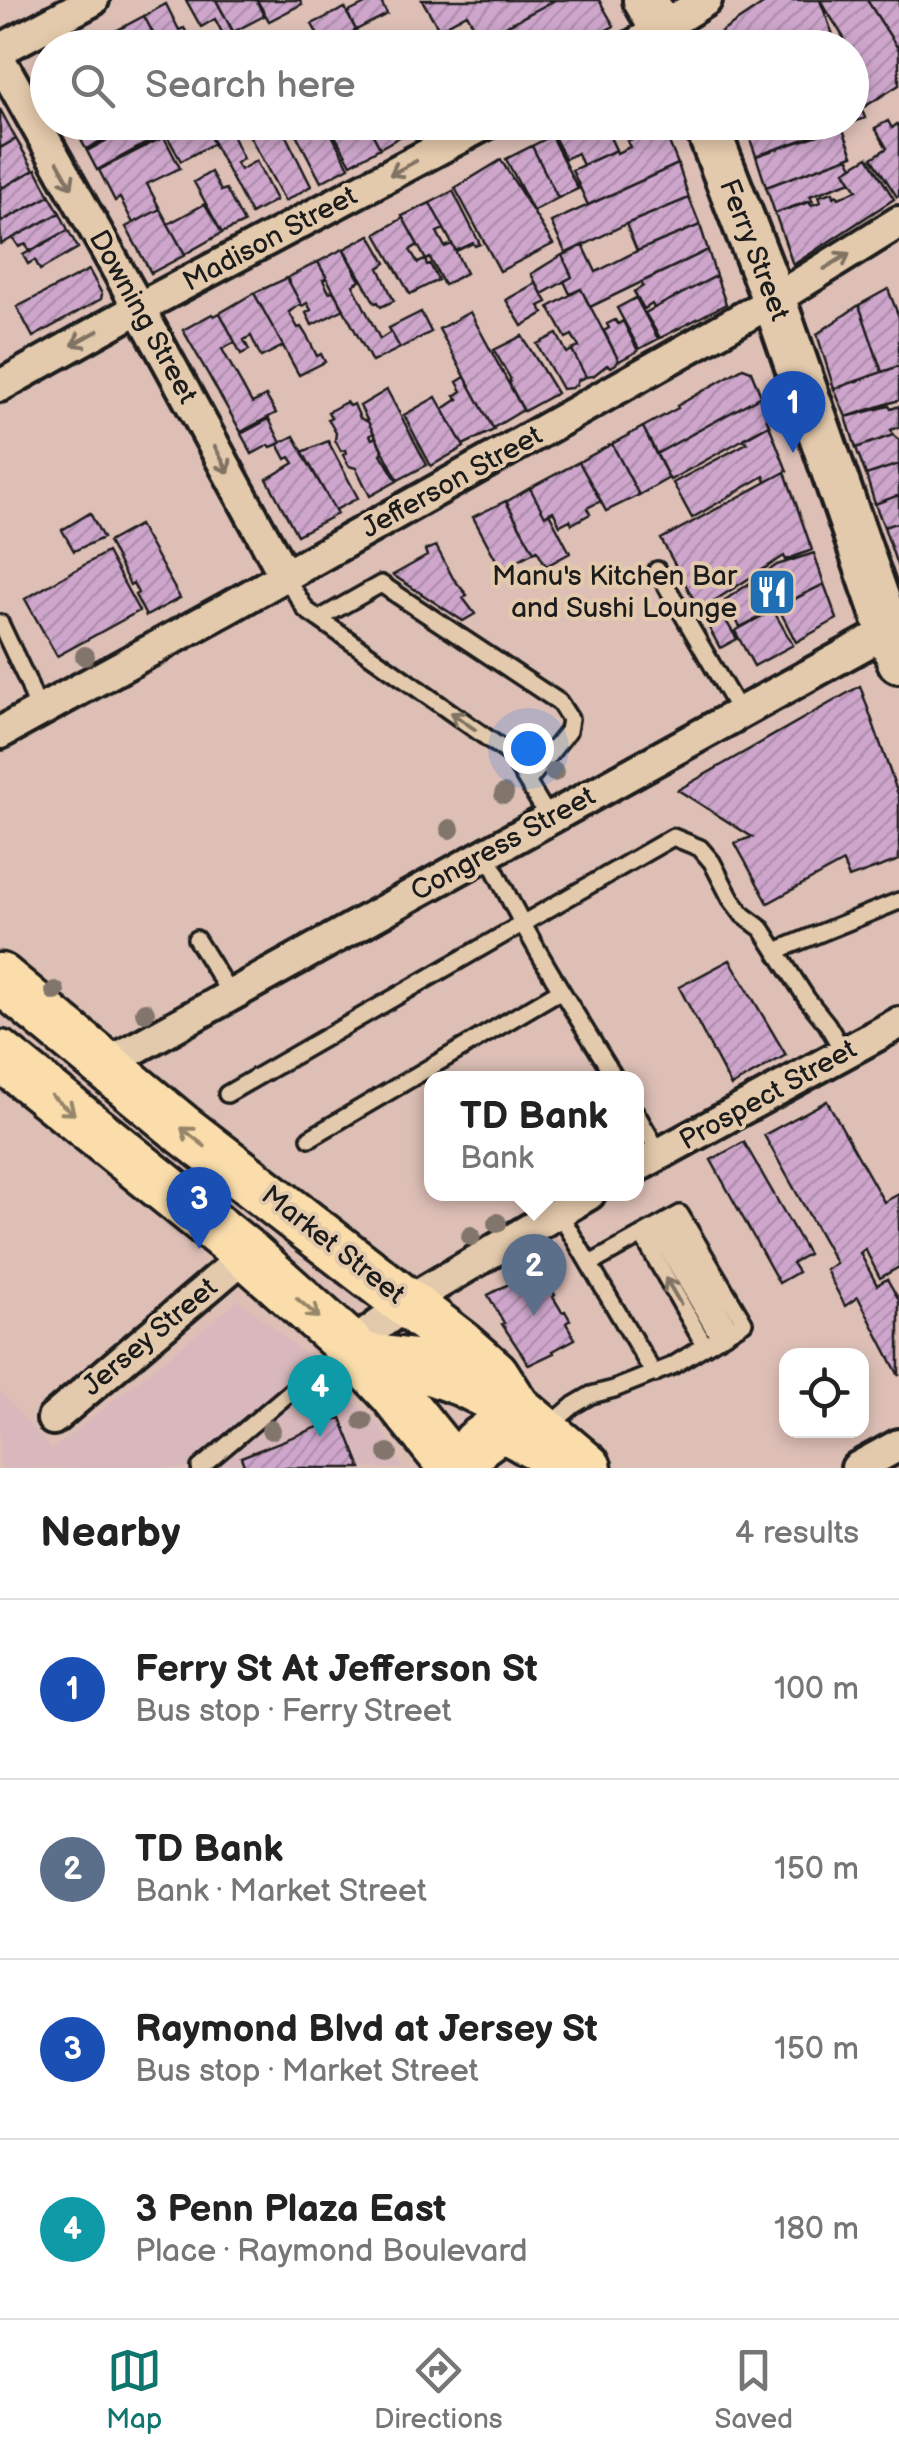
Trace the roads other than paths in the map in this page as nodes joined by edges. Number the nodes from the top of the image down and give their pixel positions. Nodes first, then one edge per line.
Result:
1 (92, 0) edge
2 (706, 0) edge
3 (37, 30) edge
4 (654, 30) edge
5 (30, 34) edge
6 (0, 50) edge
7 (0, 60) edge
8 (30, 114) edge
9 (45, 140) edge
10 (455, 140) edge
11 (713, 140) edge
12 (899, 222) edge
13 (774, 300) junction
14 (139, 308) junction
15 (0, 386) edge
16 (657, 570) dead end
17 (285, 576) junction
18 (319, 619) junction
19 (0, 623) edge
20 (896, 640) edge
21 (39, 712) junction
22 (740, 713) junction
23 (0, 733) edge
24 (528, 781) junction
25 (550, 818) junction
26 (487, 853) junction
27 (899, 901) edge
28 (523, 924) junction
29 (196, 940) dead end
30 (776, 951) junction
31 (0, 978) edge
32 (561, 990) junction
33 (231, 995) junction
34 (899, 1023) edge
35 (844, 1054) junction
36 (0, 1055) edge
37 (107, 1064) junction
38 (612, 1071) edge
39 (227, 1094) dead end
40 (310, 1138) dead end
41 (648, 1161) edge
42 (576, 1201) edge
43 (558, 1211) junction
44 (655, 1228) junction
45 (248, 1254) junction
46 (590, 1264) junction
47 (376, 1331) junction
48 (718, 1338) junction
49 (414, 1364) junction
50 (654, 1374) junction
51 (53, 1419) dead end
52 (554, 1440) edge
53 (899, 1444) edge
54 (200, 1468) edge
55 (457, 1468) edge
56 (856, 1468) edge

1 - 3 street
2 - 4 street
5 - 6 street
7 -> 8 street, Downing Street
9 -> 14 street, Downing Street
10 -> 14 street, Madison Street
11 - 13 main road, Ferry Street
13 -> 12 street, Jefferson Street
13 - 17 street, Jefferson Street
13 - 20 main road, Ferry Street
14 -> 15 street, Madison Street
14 -> 17 street, Downing Street
16 - 22 lane
17 - 18 lane
17 - 21 street, Jefferson Street
24 -> 18 lane
18 - 24 lane
19 - 21 lane
20 - 22 street, Congress Street
21 - 23 street, Jefferson Street
22 - 25 street, Congress Street
24 - 25 lane
25 - 26 street, Congress Street
26 - 28 lane
26 - 33 street, Congress Street
27 - 30 lane
28 - 30 lane
28 - 32 lane
28 - 39 lane
29 - 33 lane
30 - 35 lane
31 - 37 main road, Market Street
32 - 38 lane
32 - 40 lane
33 - 37 street, Congress Street
34 - 35 street, Prospect Street
35 - 41 street, Prospect Street
36 -> 45 main road, Market Street
47 -> 37 main road, Market Street
42 - 43 street
43 - 46 lane
43 - 47 street
44 - 46 lane
48 -> 44 lane
44 - 48 lane
45 -> 47 main road, Market Street
45 - 51 street, Jersey Street
46 - 50 lane
47 - 49 main road
47 - 52 main road, Market Street
47 - 54 lane
47 - 55 main road
48 - 50 lane
49 - 52 main road
49 - 55 main road
50 - 52 lane
52 - 55 main road
53 - 56 street

